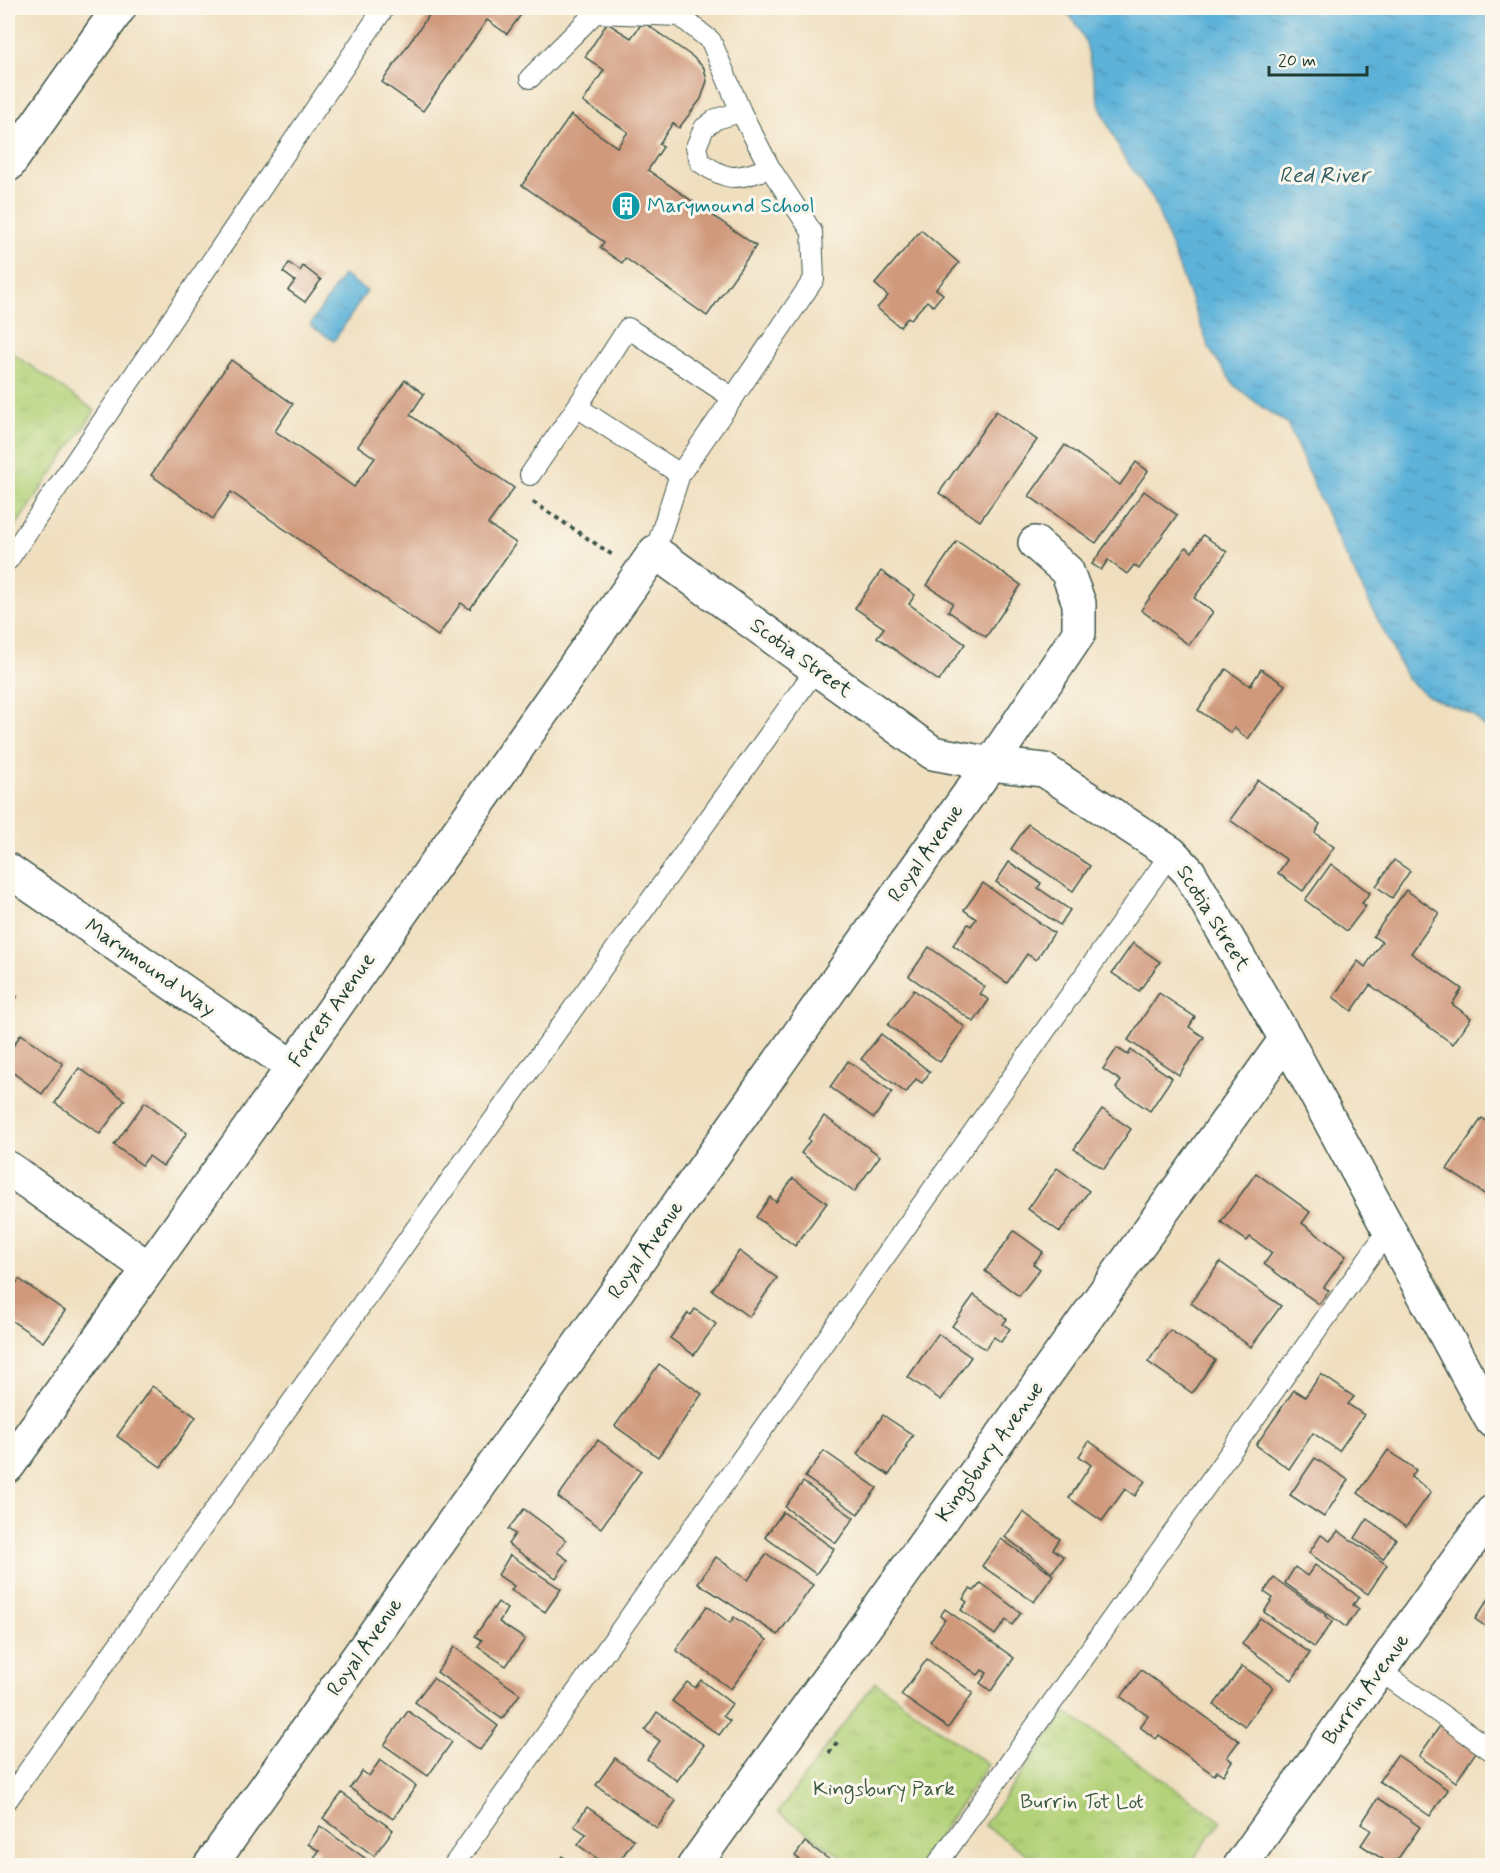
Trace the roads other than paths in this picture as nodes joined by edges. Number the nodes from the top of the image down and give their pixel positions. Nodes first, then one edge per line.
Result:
1 (119, 8) edge
2 (384, 8) edge
3 (530, 78) dead end
4 (741, 112) junction
5 (8, 165) edge
6 (770, 168) junction
7 (733, 399) junction
8 (578, 407) junction
9 (680, 474) junction
10 (530, 475) dead end
11 (1035, 543) dead end
12 (655, 552) junction
13 (8, 560) edge
14 (816, 669) junction
15 (991, 764) junction
16 (1171, 853) junction
17 (8, 870) edge
18 (1286, 1039) junction
19 (292, 1067) junction
20 (8, 1168) edge
21 (1389, 1229) junction
22 (148, 1268) junction
23 (1492, 1421) edge
24 (13, 1448) edge
25 (1492, 1512) edge
26 (1379, 1670) junction
27 (1492, 1751) edge
28 (8, 1800) edge
29 (210, 1866) edge
30 (453, 1866) edge
31 (694, 1866) edge
32 (936, 1866) edge
33 (1240, 1866) edge

1 - 5 street
2 - 13 lane
3 - 4 lane
4 - 6 lane
4 - 6 lane
6 - 7 lane
7 - 8 lane
7 - 9 lane
8 - 9 lane
8 - 10 lane
9 - 12 lane
11 - 15 street, Royal Avenue
12 - 14 street, Scotia Street
12 - 19 street, Forrest Avenue
14 - 15 street, Scotia Street
14 - 28 lane
15 - 16 street, Scotia Street
15 - 29 street, Royal Avenue
16 - 18 street, Scotia Street
16 - 30 lane
17 - 19 street, Marymound Way
18 - 21 street, Scotia Street
18 - 31 street, Kingsbury Avenue
19 - 22 street, Forrest Avenue
20 - 22 street
21 - 23 street, Scotia Street
21 - 32 lane
22 - 24 street, Forrest Avenue
25 - 26 street, Burrin Avenue
26 - 27 lane
26 - 33 street, Burrin Avenue

